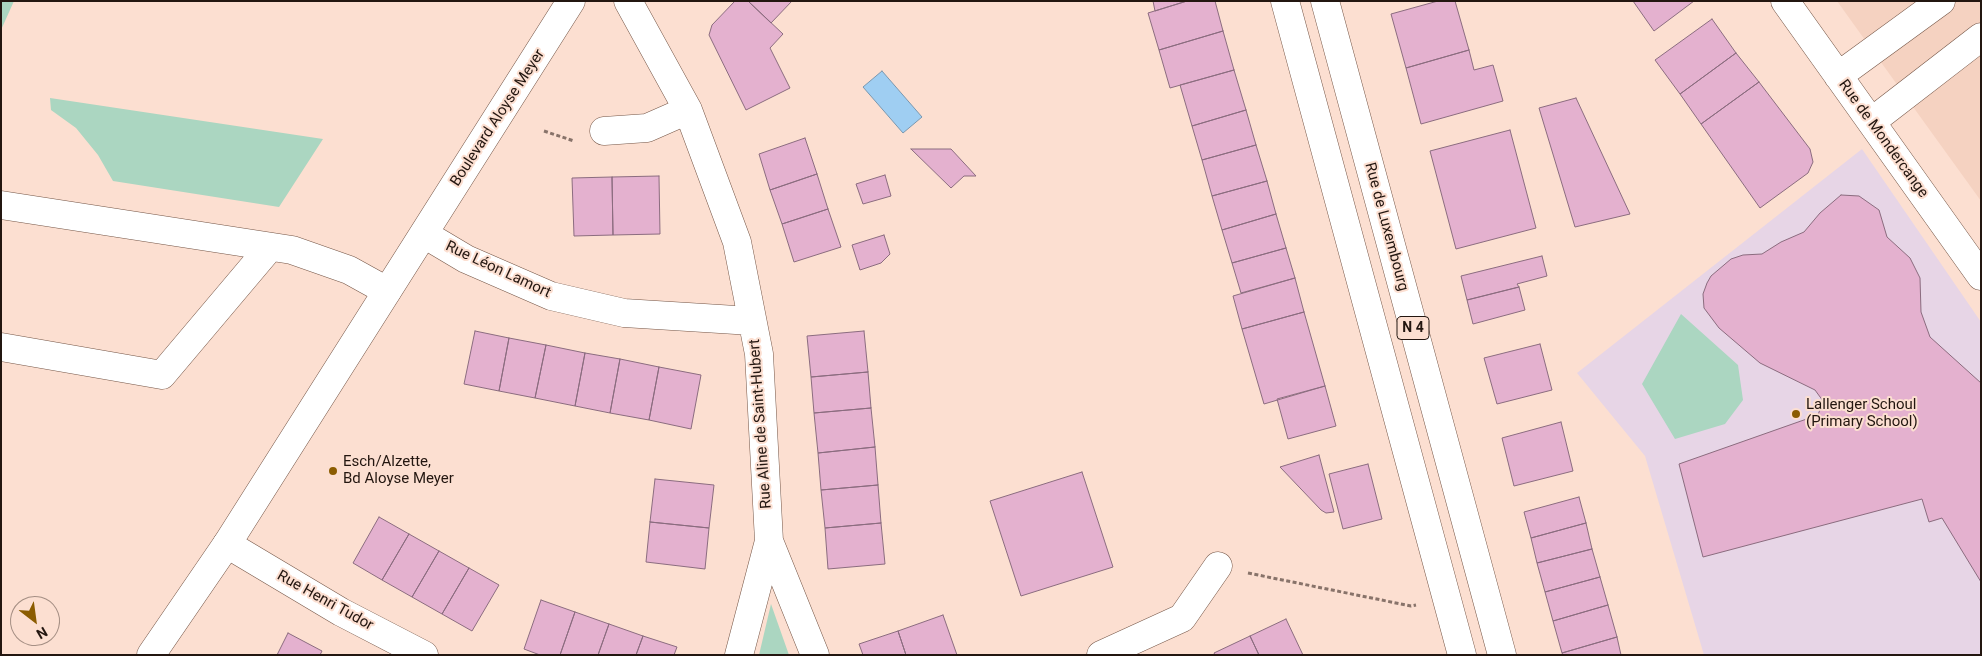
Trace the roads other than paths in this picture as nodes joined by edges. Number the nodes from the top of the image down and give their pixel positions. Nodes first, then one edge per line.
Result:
1 (572, 1) edge
2 (628, 1) edge
3 (1285, 1) edge
4 (1325, 1) edge
5 (1785, 1) edge
6 (1941, 1) edge
7 (1981, 37) edge
8 (1838, 76) junction
9 (688, 110) junction
10 (1871, 122) junction
11 (604, 131) dead end
12 (1, 204) edge
13 (424, 234) junction
14 (270, 247) junction
15 (1981, 276) edge
16 (388, 291) junction
17 (752, 321) junction
18 (1, 347) edge
19 (768, 541) junction
20 (227, 544) junction
21 (1218, 566) road end
22 (151, 655) edge
23 (424, 655) edge
24 (739, 655) edge
25 (815, 655) edge
26 (1101, 655) edge
27 (1462, 655) edge
28 (1502, 655) edge

1 - 13 main road, Boulevard Aloyse Meyer
2 - 9 main road, Rue Aline de Saint-Hubert
3 - 27 main road, N 4
4 - 28 main road, Rue de Luxembourg / N 4
5 - 8 main road, Rue de Mondercange
6 - 8 main road
7 - 10 main road
8 - 10 main road, Rue de Mondercange
9 - 11 main road
9 - 17 main road, Rue Aline de Saint-Hubert
10 - 15 main road, Rue de Mondercange
12 - 14 main road
13 - 16 main road, Boulevard Aloyse Meyer
13 - 17 main road, Rue Léon Lamort
14 - 16 main road
14 - 18 main road
16 - 20 main road, Boulevard Aloyse Meyer
17 - 19 main road, Rue Aline de Saint-Hubert
19 - 24 main road, Rue Aline de Saint-Hubert
19 - 25 main road
20 - 22 main road, Boulevard Aloyse Meyer
20 - 23 main road, Rue Henri Tudor
21 - 26 main road

